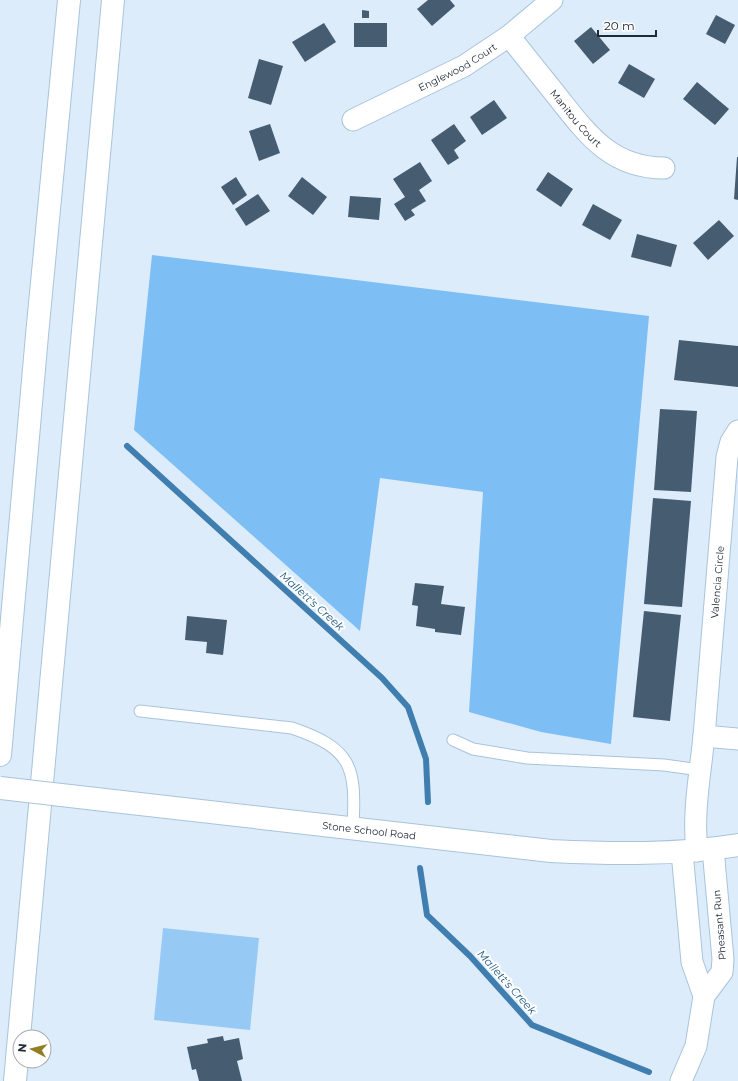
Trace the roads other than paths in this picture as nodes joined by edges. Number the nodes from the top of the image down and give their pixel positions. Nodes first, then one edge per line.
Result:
1 (69, 0) edge
2 (113, 0) edge
3 (552, 0) edge
4 (509, 36) junction
5 (353, 120) dead end
6 (664, 168) dead end
7 (738, 431) edge
8 (140, 711) dead end
9 (704, 736) junction
10 (738, 739) edge
11 (454, 740) dead end
12 (0, 754) edge
13 (700, 770) junction
14 (0, 788) edge
15 (353, 828) junction
16 (738, 845) edge
17 (697, 851) junction
18 (704, 996) junction
19 (15, 1081) edge
20 (681, 1081) edge

1 - 12 main road
2 - 19 main road
3 - 4 street, Englewood Court
4 - 5 street, Englewood Court
4 - 6 street, Manitou Court
7 - 9 street, Valencia Circle
8 - 15 lane
9 - 10 street
9 - 13 street, Valencia Circle
11 - 13 lane
13 - 17 street, Valencia Circle
14 - 15 main road, Stone School Road, bridge
15 - 17 main road, Stone School Road
16 - 17 main road, Stone School Road
17 - 18 street, Pheasant Run
17 - 18 street, Pheasant Run
18 - 20 street, Pheasant Run

